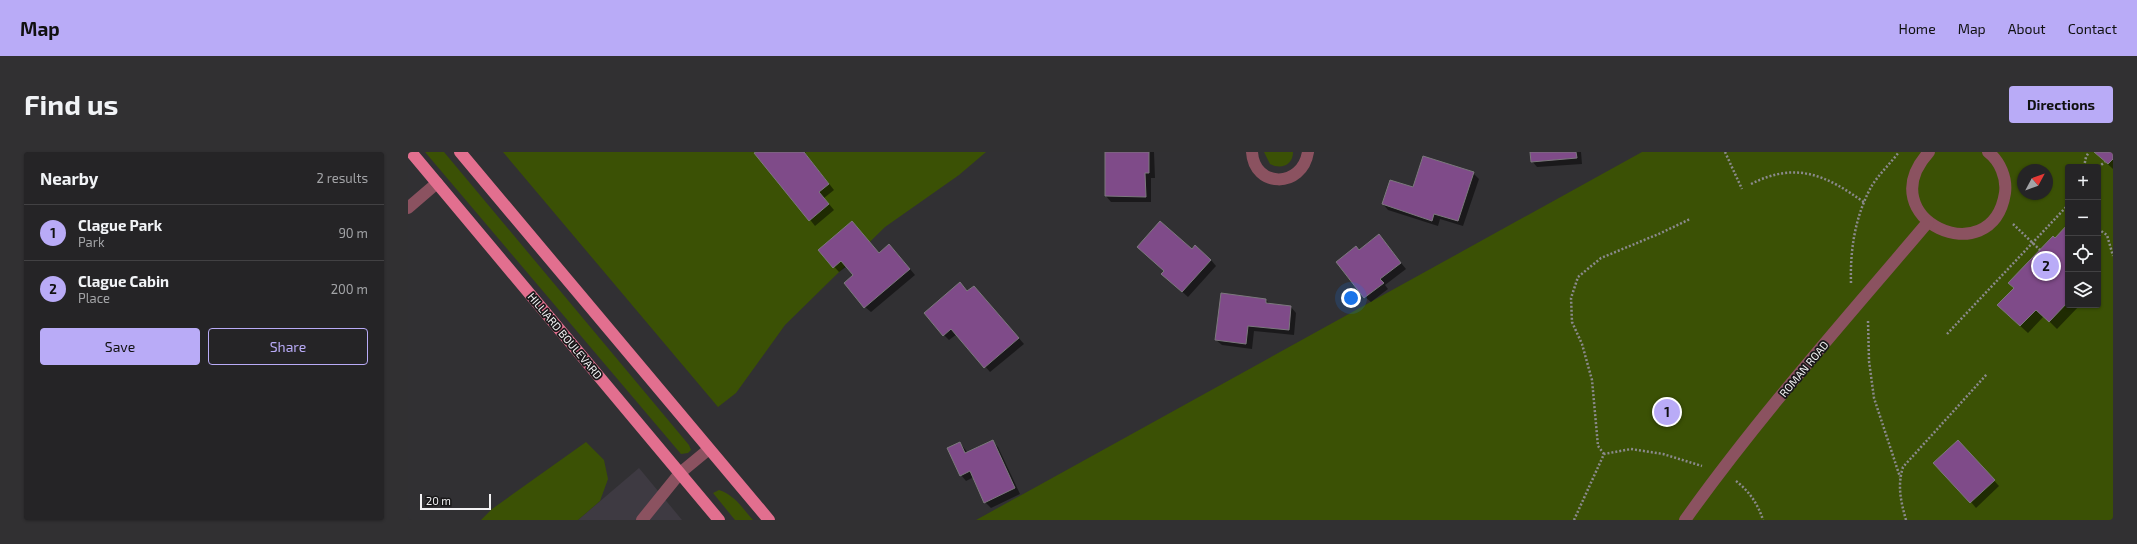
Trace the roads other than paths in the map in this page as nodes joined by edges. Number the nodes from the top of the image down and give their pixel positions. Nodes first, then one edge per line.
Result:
1 (411, 152) edge
2 (460, 152) edge
3 (1252, 152) edge
4 (1308, 152) edge
5 (1929, 152) edge
6 (1990, 152) edge
7 (437, 183) junction
8 (408, 208) edge
9 (1928, 222) junction
10 (709, 449) junction
11 (680, 474) junction
12 (642, 520) edge
13 (719, 520) edge
14 (769, 520) edge
15 (1685, 520) edge

1 - 7 main road, HILLIARD BOULEVARD
2 - 10 main road
3 - 4 street
5 - 9 street
6 - 9 street
7 - 8 street
7 - 11 main road, HILLIARD BOULEVARD
9 - 15 street, ROMAN ROAD
10 - 11 street
10 - 14 main road
11 - 12 street
11 - 13 main road, HILLIARD BOULEVARD

